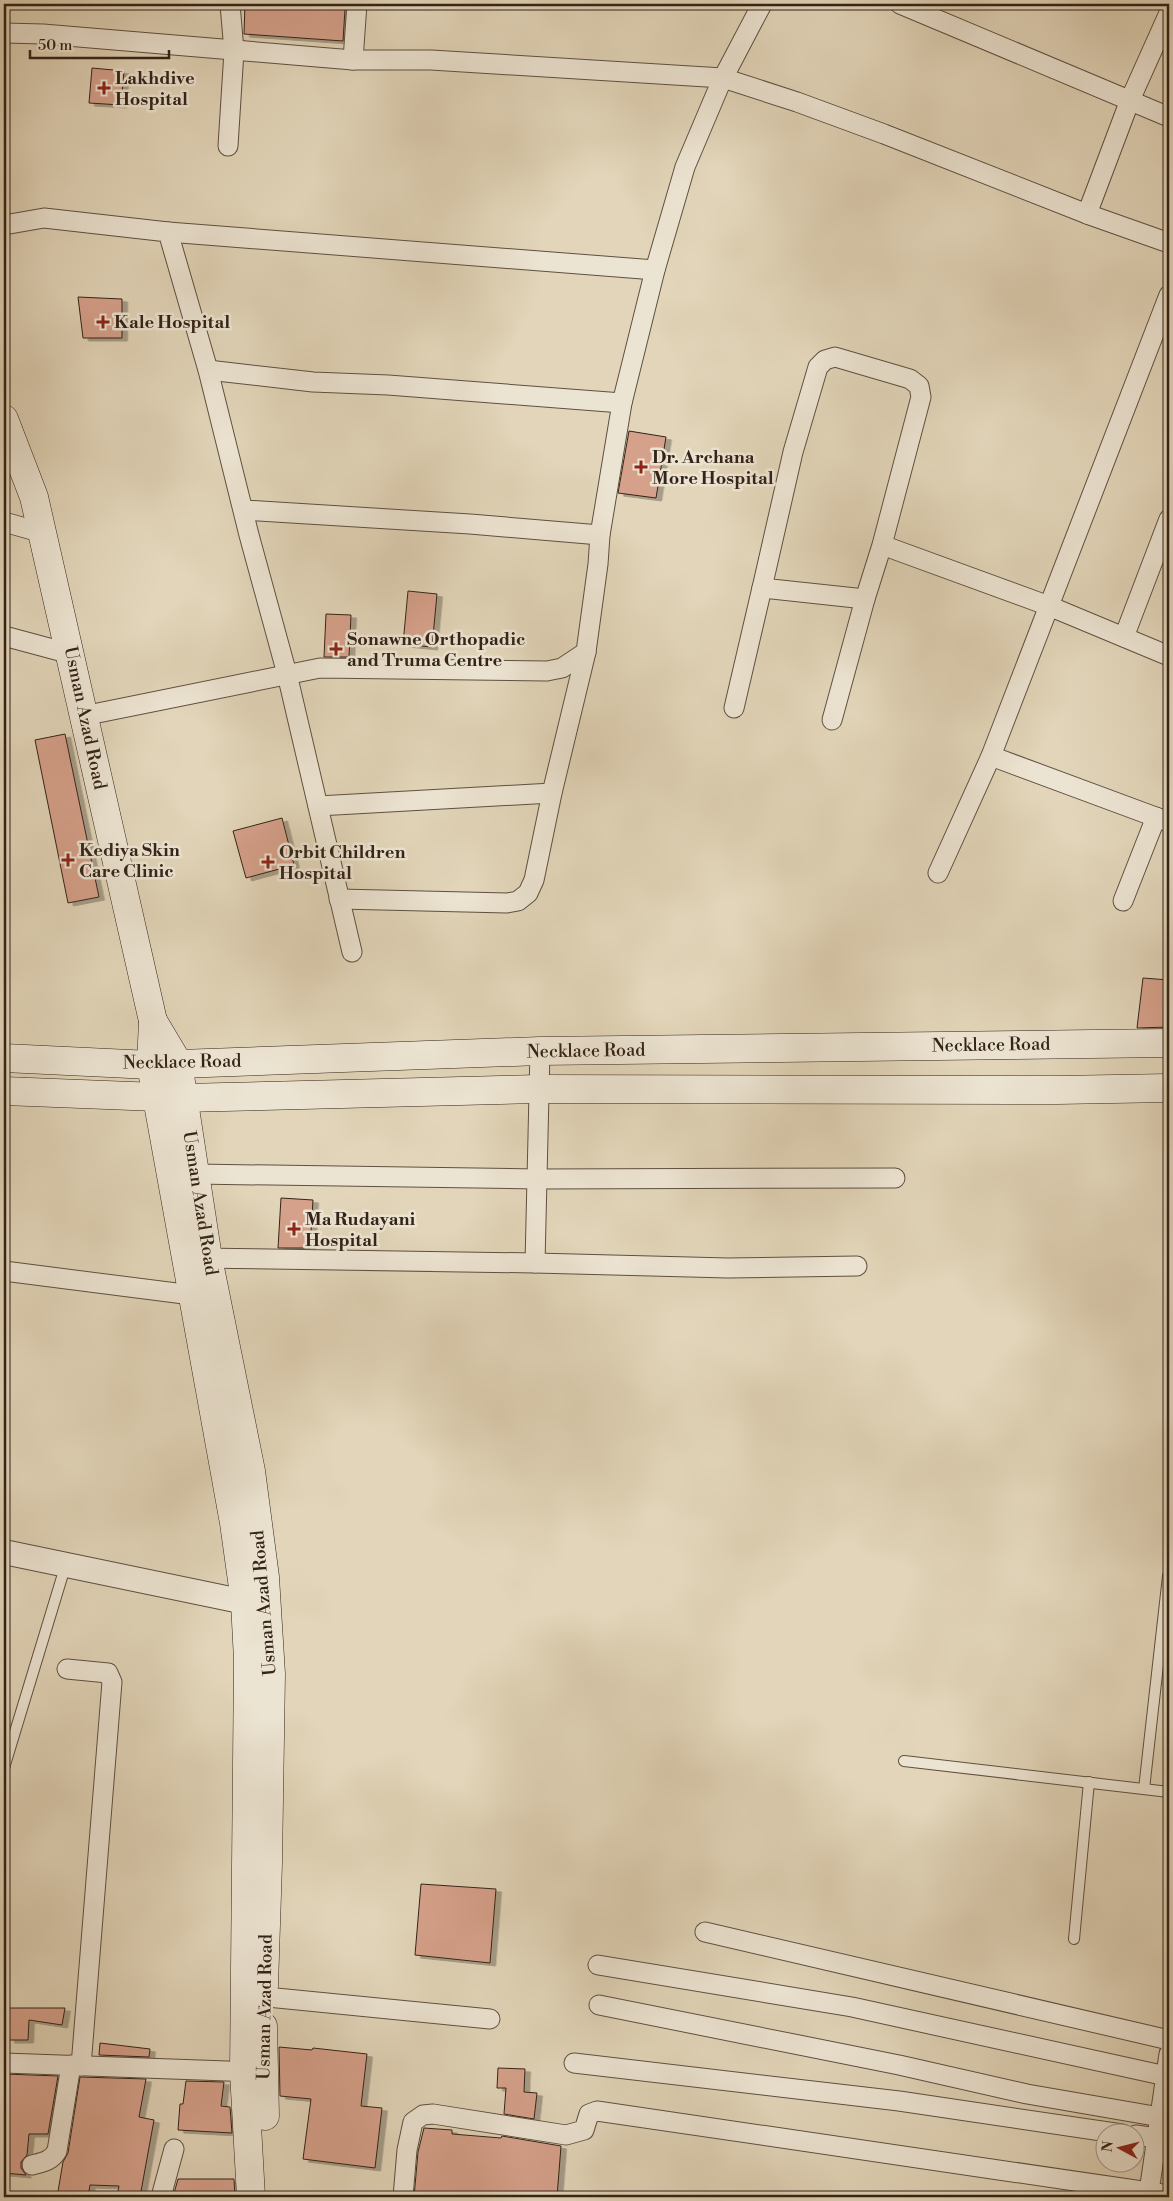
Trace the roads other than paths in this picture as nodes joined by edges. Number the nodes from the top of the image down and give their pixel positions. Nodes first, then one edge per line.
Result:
1 (230, 4) edge
2 (357, 4) edge
3 (762, 4) edge
4 (900, 4) edge
5 (1169, 13) edge
6 (4, 33) edge
7 (234, 51) junction
8 (353, 60) junction
9 (723, 78) junction
10 (1130, 100) junction
11 (1169, 117) edge
12 (228, 146) dead end
13 (1088, 214) junction
14 (4, 225) edge
15 (168, 232) junction
16 (1169, 243) edge
17 (655, 270) junction
18 (1169, 295) edge
19 (208, 370) junction
20 (622, 403) junction
21 (4, 420) edge
22 (244, 510) junction
23 (1169, 519) edge
24 (4, 522) edge
25 (43, 533) junction
26 (600, 535) junction
27 (882, 545) junction
28 (762, 588) junction
29 (865, 599) junction
30 (1049, 606) junction
31 (4, 636) edge
32 (1124, 637) junction
33 (586, 652) junction
34 (72, 654) junction
35 (1169, 656) edge
36 (287, 674) junction
37 (734, 708) dead end
38 (83, 716) junction
39 (832, 720) dead end
40 (991, 756) junction
41 (552, 793) junction
42 (318, 806) junction
43 (1163, 820) edge
44 (938, 873) dead end
45 (340, 899) junction
46 (1123, 901) dead end
47 (352, 952) dead end
48 (153, 1021) junction
49 (1169, 1043) edge
50 (540, 1051) junction
51 (4, 1058) edge
52 (178, 1063) junction
53 (151, 1065) junction
54 (1169, 1088) edge
55 (539, 1089) junction
56 (4, 1091) edge
57 (156, 1097) junction
58 (183, 1098) junction
59 (195, 1174) junction
60 (895, 1178) dead end
61 (537, 1179) junction
62 (197, 1258) junction
63 (535, 1263) junction
64 (857, 1266) dead end
65 (4, 1271) edge
66 (192, 1295) junction
67 (4, 1552) edge
68 (66, 1564) junction
69 (1168, 1576) edge
70 (245, 1602) junction
71 (67, 1669) dead end
72 (904, 1761) dead end
73 (4, 1768) edge
74 (1090, 1782) junction
75 (1144, 1790) junction
76 (1169, 1792) edge
77 (705, 1932) dead end
78 (1074, 1940) dead end
79 (598, 1965) dead end
80 (254, 1995) junction
81 (599, 2005) dead end
82 (490, 2019) dead end
83 (1169, 2040) edge
84 (1169, 2054) edge
85 (4, 2063) edge
86 (574, 2063) dead end
87 (76, 2065) junction
88 (254, 2072) junction
89 (1166, 2076) junction
90 (1160, 2117) junction
91 (1096, 2130) edge
92 (1146, 2136) edge
93 (1156, 2138) junction
94 (174, 2149) dead end
95 (32, 2165) dead end
96 (1149, 2192) junction
97 (1169, 2195) edge
98 (161, 2197) edge
99 (251, 2197) edge
100 (267, 2197) edge
101 (403, 2197) edge

1 - 7 street
2 - 8 street
3 - 9 street
4 - 10 street
5 - 10 street
6 - 7 street
7 - 8 street
7 - 12 street
8 - 9 street
9 - 13 street
9 - 17 street
10 - 11 street
10 - 13 street
13 - 16 street
14 - 15 street
15 - 17 street
15 - 19 street
17 - 20 street
18 - 30 street
19 - 20 street
19 - 22 street
20 - 26 street
21 - 25 main road, Usman Azad Road
22 - 26 street
22 - 36 street
23 - 32 street
24 - 25 street
25 - 34 main road, Usman Azad Road
26 - 33 street
27 - 28 street
27 - 29 street
27 - 30 street
28 - 29 street
28 - 37 street
29 - 39 street
30 - 32 street
30 - 40 street
31 - 34 street
32 - 35 street
33 - 36 street
33 - 41 street
34 - 38 main road, Usman Azad Road
36 - 38 street
36 - 42 street
38 - 48 main road, Usman Azad Road
40 - 43 street
40 - 44 street
41 - 42 street
41 - 45 street
42 - 45 street
43 - 46 street
45 - 47 street
48 - 52 main road, Usman Azad Road
48 - 53 main road, Usman Azad Road
49 - 50 main road, Necklace Road
50 - 52 main road, Necklace Road
50 - 55 street
51 - 53 main road, Necklace Road
52 - 53 main road, Necklace Road
52 - 58 main road, Usman Azad Road
53 - 57 main road, Usman Azad Road
54 - 55 main road, Necklace Road
55 - 58 main road, Necklace Road
55 - 61 street
56 - 57 main road, Necklace Road
57 - 58 main road, Necklace Road
57 - 62 main road, Usman Azad Road
58 - 59 main road, Usman Azad Road
59 - 61 street
59 - 62 main road, Usman Azad Road
60 - 61 street
61 - 63 street
62 - 63 street
62 - 66 main road, Usman Azad Road
62 - 80 main road, Usman Azad Road
63 - 64 street
65 - 66 street
66 - 70 main road, Usman Azad Road
67 - 68 street
68 - 70 street
68 - 73 lane
69 - 75 lane
70 - 80 main road, Usman Azad Road
71 - 87 street
72 - 74 lane
74 - 75 lane
74 - 78 lane
75 - 76 lane
77 - 83 street
79 - 89 street
80 - 82 street
80 - 88 main road, Usman Azad Road
81 - 90 street
84 - 89 street
85 - 87 street
86 - 91 street
87 - 88 street
87 - 95 street
88 - 99 main road, Usman Azad Road
88 - 100 main road, Usman Azad Road
89 - 90 street
90 - 93 street
92 - 93 street
93 - 96 street
94 - 98 street
96 - 97 street
96 - 101 street

